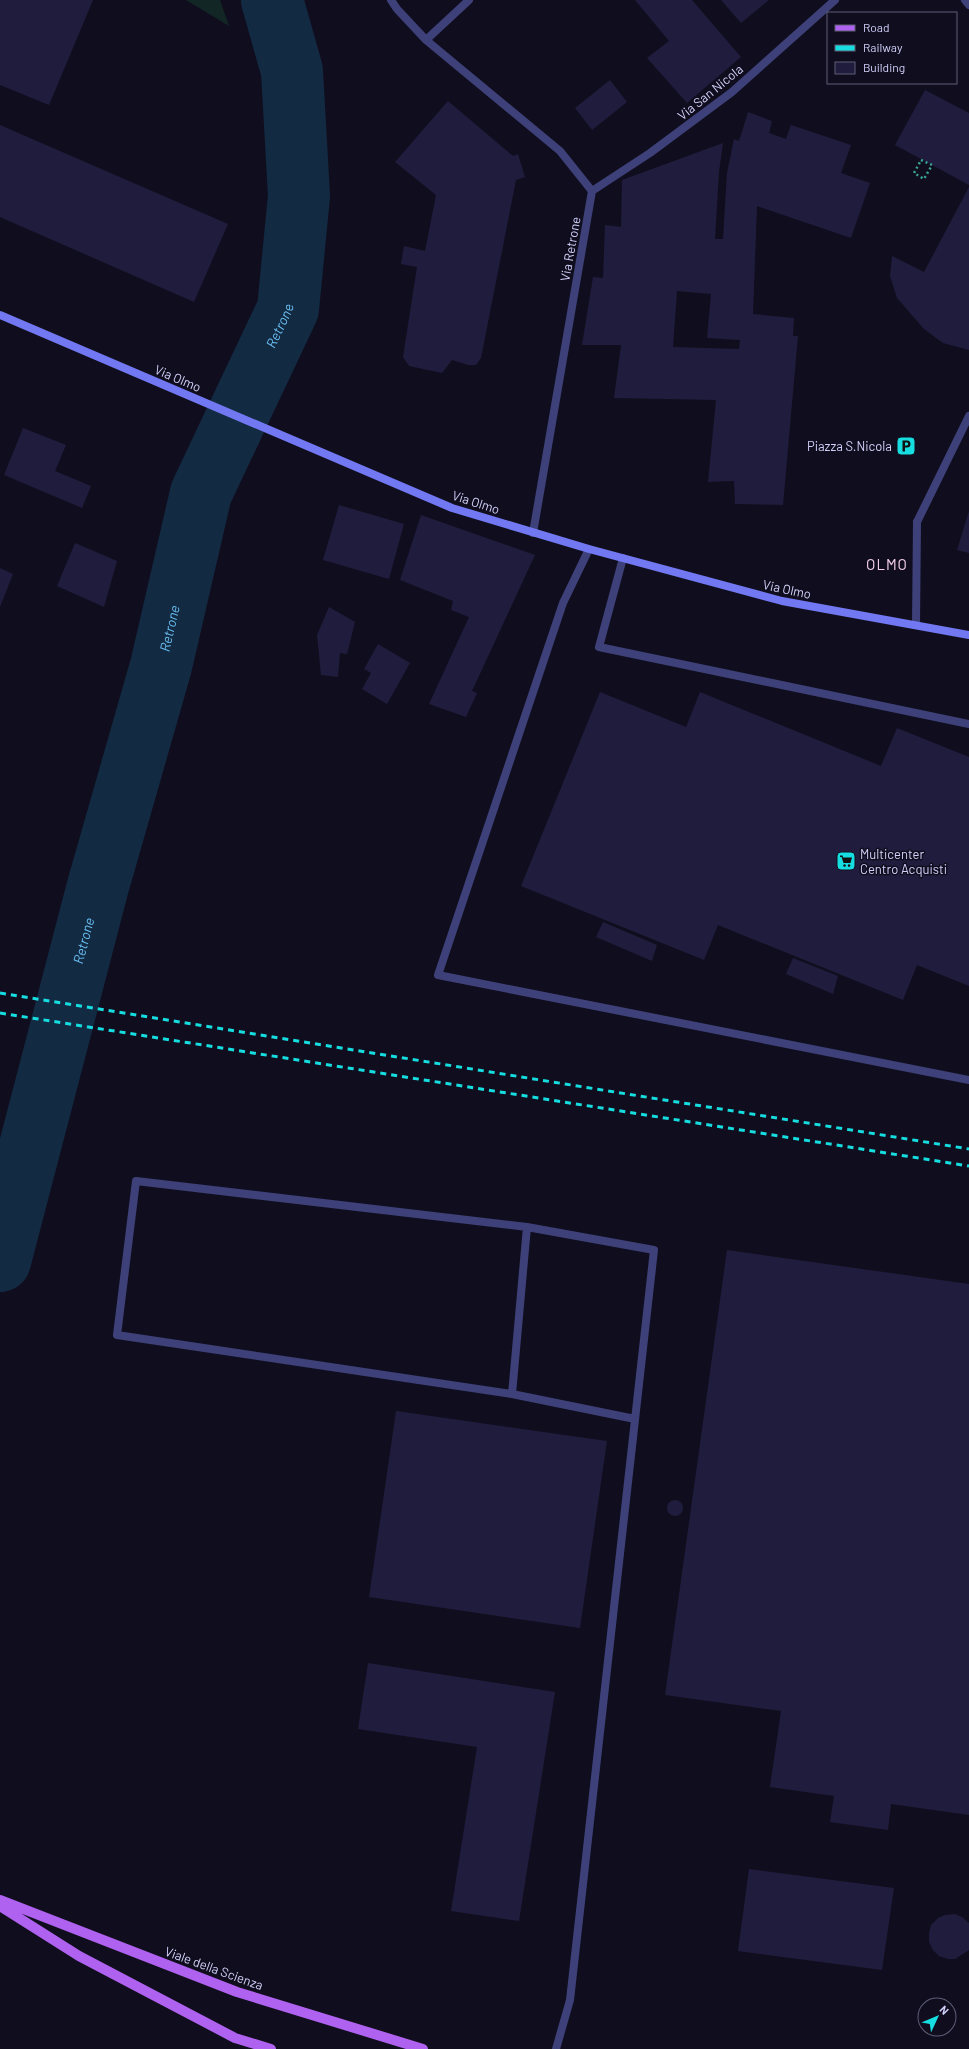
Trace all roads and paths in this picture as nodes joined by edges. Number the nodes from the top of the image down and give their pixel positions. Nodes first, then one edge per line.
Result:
1 (391, 0) edge
2 (469, 0) edge
3 (835, 0) edge
4 (965, 0) edge
5 (969, 5) edge
6 (426, 40) junction
7 (914, 173) joint
8 (592, 191) junction
9 (0, 315) edge
10 (969, 416) edge
11 (534, 532) junction
12 (589, 549) junction
13 (623, 558) junction
14 (916, 625) junction
15 (969, 635) edge
16 (969, 724) edge
17 (969, 1080) edge
18 (527, 1227) junction
19 (512, 1394) junction
20 (635, 1418) junction
21 (0, 1900) edge
22 (0, 1906) edge
23 (271, 2049) edge
24 (423, 2049) edge
25 (556, 2049) edge

1 - 6 street
2 - 6 street
3 - 8 street, Via San Nicola
4 - 5 street
6 - 8 street
7 - 7 path
8 - 11 street, Via Retrone
9 - 11 main road, Via Olmo
10 - 14 street
11 - 12 main road, Via Olmo
12 - 13 main road, Via Olmo
12 - 17 street
13 - 14 main road, Via Olmo
13 - 16 street
14 - 15 main road, Via Olmo
18 - 19 street
18 - 19 street
18 - 20 street
19 - 20 street
20 - 25 street
21 - 24 main road, Viale della Scienza
22 - 23 main road

